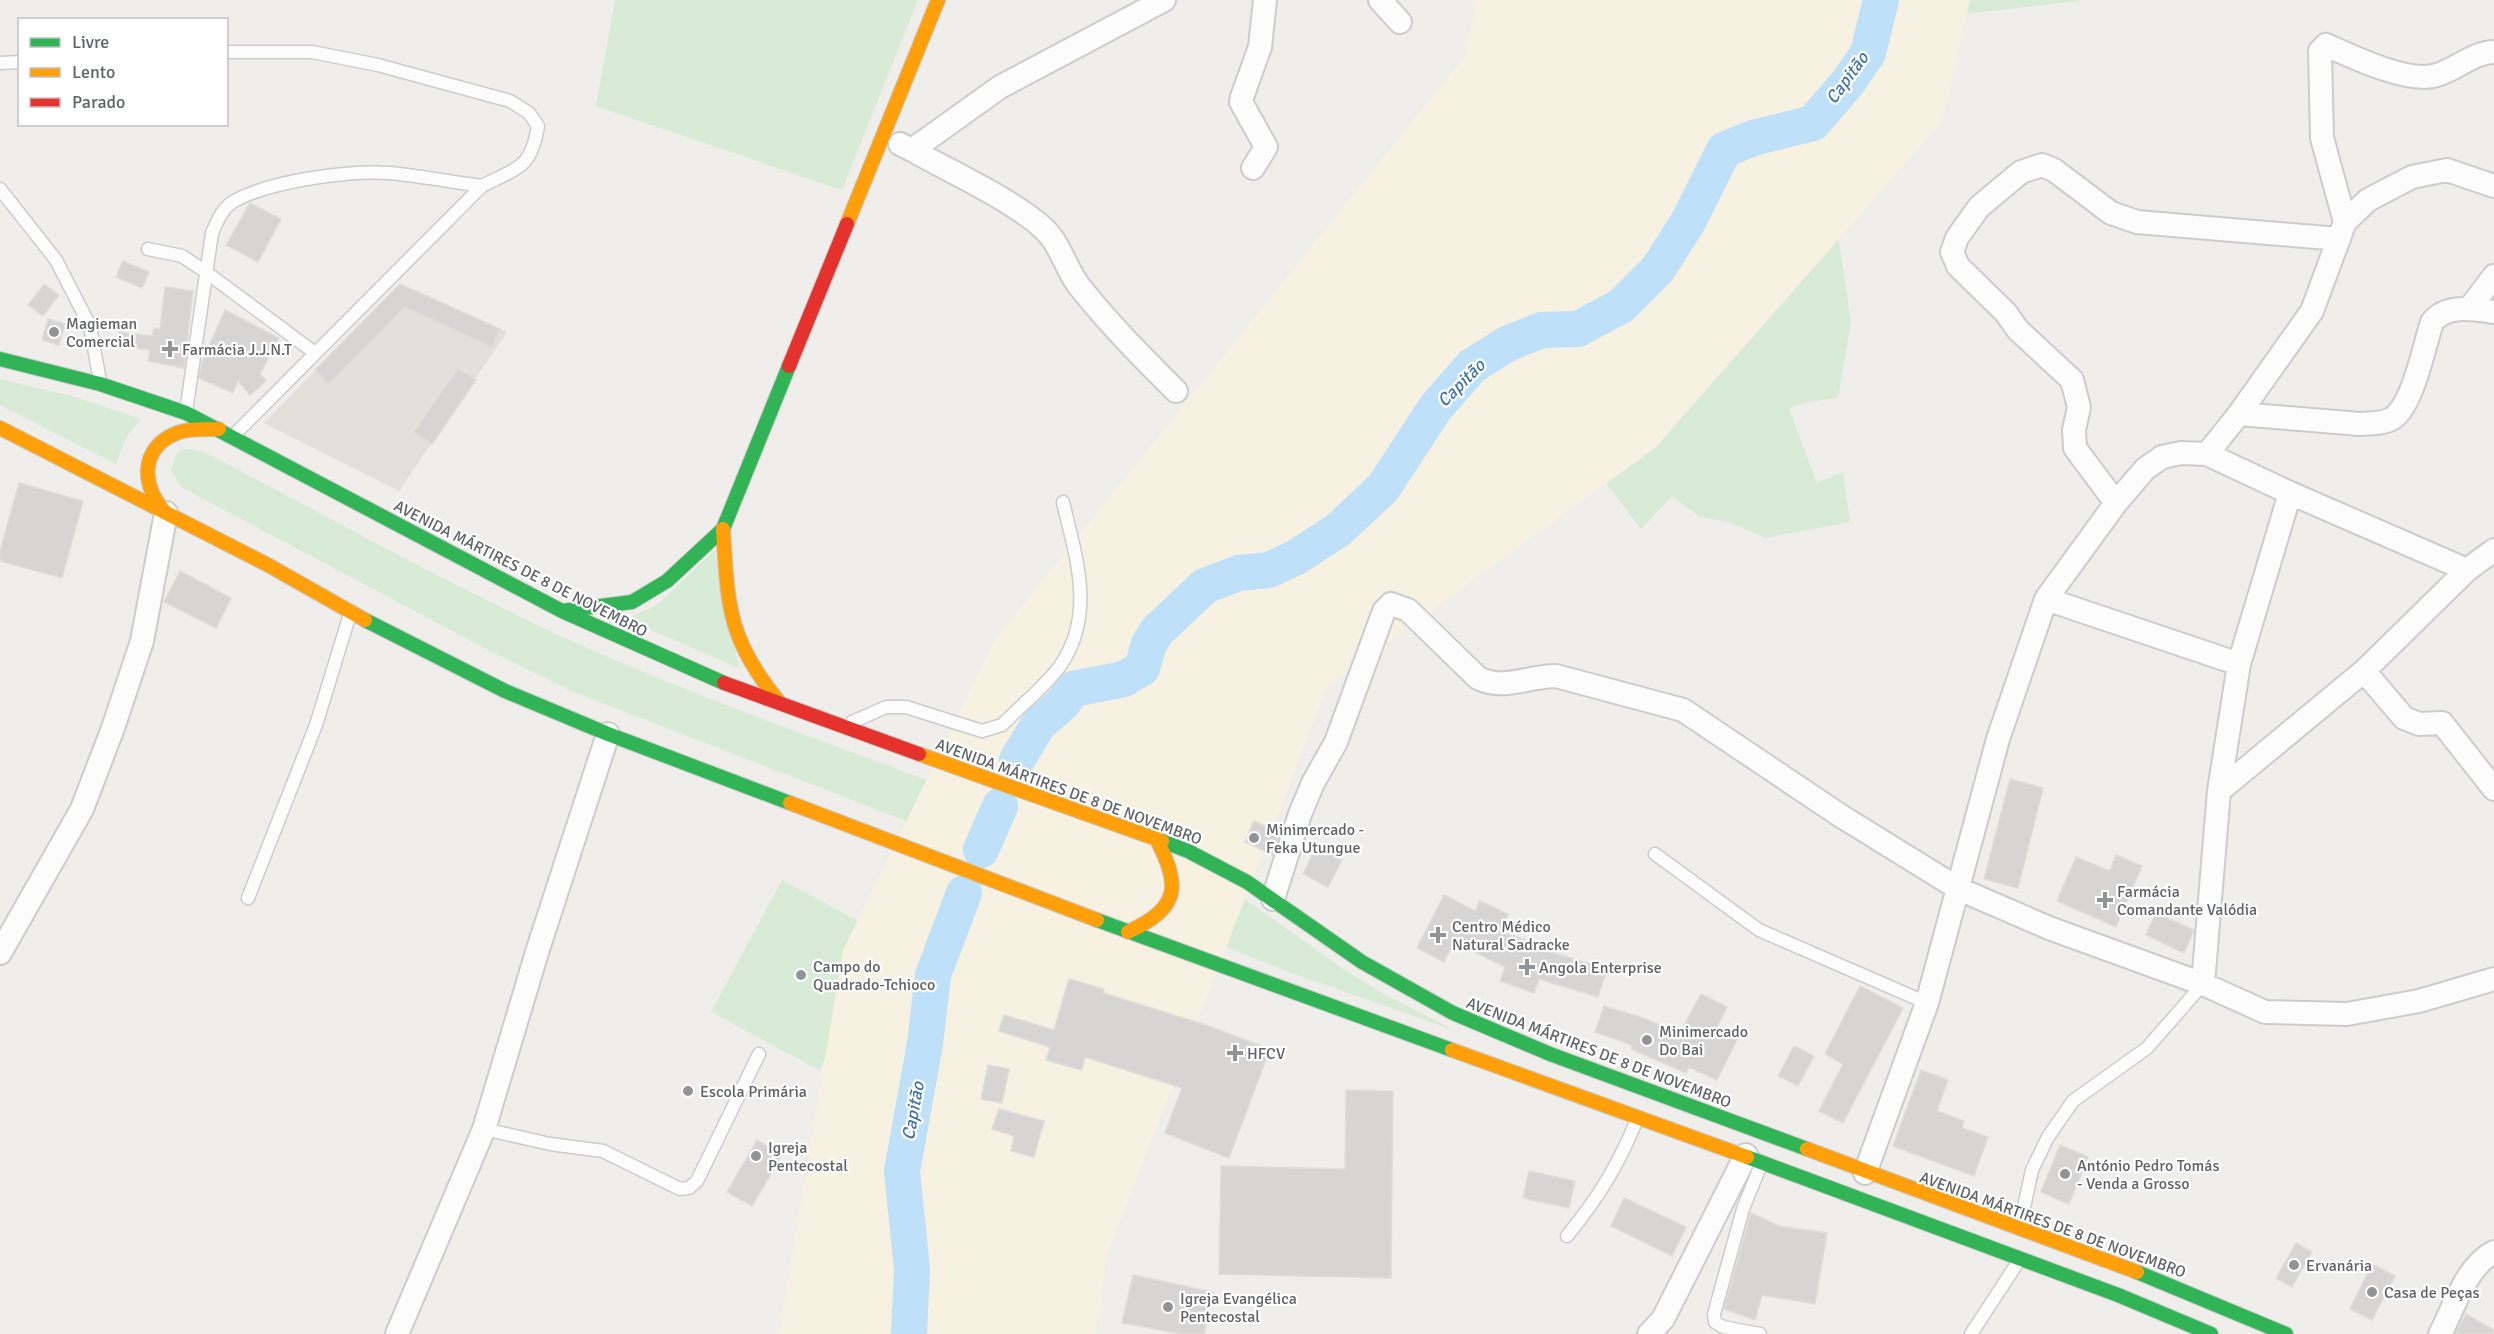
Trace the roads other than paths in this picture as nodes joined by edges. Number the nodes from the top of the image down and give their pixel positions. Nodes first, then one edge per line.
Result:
1 (938, 0) edge
2 (1164, 0) edge
3 (1265, 0) edge
4 (1380, 0) edge
5 (1400, 22) dead end
6 (228, 52) edge
7 (2494, 52) edge
8 (18, 62) edge
9 (0, 63) edge
10 (883, 136) junction
11 (912, 150) junction
12 (1253, 168) dead end
13 (482, 186) junction
14 (2494, 186) edge
15 (0, 189) edge
16 (2342, 230) junction
17 (148, 249) dead end
18 (206, 272) junction
19 (2494, 276) edge
20 (2469, 309) junction
21 (2494, 312) edge
22 (315, 353) junction
23 (0, 359) edge
24 (100, 384) junction
25 (1176, 391) dead end
26 (186, 413) junction
27 (2239, 414) junction
28 (0, 428) edge
29 (219, 429) junction
30 (232, 436) junction
31 (2207, 454) junction
32 (2290, 493) junction
33 (1064, 502) dead end
34 (2116, 503) junction
35 (166, 513) junction
36 (723, 529) junction
37 (2494, 550) edge
38 (2494, 566) edge
39 (2467, 570) junction
40 (2046, 599) junction
41 (562, 611) junction
42 (351, 613) junction
43 (2239, 664) junction
44 (2364, 670) junction
45 (780, 703) junction
46 (844, 726) junction
47 (608, 734) junction
48 (2494, 789) edge
49 (2219, 791) junction
50 (1156, 838) junction
51 (1654, 854) dead end
52 (1959, 889) junction
53 (248, 898) dead end
54 (1273, 899) junction
55 (1128, 932) junction
56 (0, 953) edge
57 (2494, 979) edge
58 (2203, 984) junction
59 (1927, 1003) junction
60 (759, 1054) dead end
61 (1638, 1116) junction
62 (484, 1129) junction
63 (1754, 1158) junction
64 (1865, 1173) junction
65 (2019, 1230) junction
66 (1567, 1236) dead end
67 (2494, 1252) edge
68 (2021, 1258) junction
69 (397, 1334) edge
70 (1649, 1334) edge
71 (1760, 1334) edge
72 (1971, 1334) edge
73 (2211, 1334) edge
74 (2286, 1334) edge
75 (2440, 1334) edge

1 - 10 main road
2 - 11 street
3 - 12 street
4 - 5 street
6 - 13 lane
7 - 16 street
8 - 9 lane
10 - 11 street
10 - 36 main road
11 - 25 street
13 - 18 lane
13 - 22 lane
14 - 16 street
15 - 24 lane
16 - 27 street
16 - 34 street
17 - 18 lane
18 - 22 lane
18 - 26 lane
19 - 20 street
20 - 21 street
20 - 27 street
22 - 30 lane
23 - 24 main road, AVENIDA MÁRTIRES DE 8 DE NOVEMBRO
24 - 26 main road, AVENIDA MÁRTIRES DE 8 DE NOVEMBRO
26 - 29 main road, AVENIDA MÁRTIRES DE 8 DE NOVEMBRO
27 - 31 street
28 - 35 main road
29 - 30 main road, AVENIDA MÁRTIRES DE 8 DE NOVEMBRO
29 - 35 main road
30 - 41 main road, AVENIDA MÁRTIRES DE 8 DE NOVEMBRO
31 - 32 street
31 - 34 street
32 - 39 street
32 - 43 street
33 - 46 lane
34 - 40 street
35 - 42 main road
35 - 56 street
36 - 41 main road
36 - 45 main road
37 - 39 street
38 - 39 street
39 - 44 street
40 - 43 street
40 - 52 street
41 - 45 main road, AVENIDA MÁRTIRES DE 8 DE NOVEMBRO
42 - 47 main road
42 - 53 lane
43 - 49 street
44 - 48 street
44 - 49 street
45 - 46 main road, AVENIDA MÁRTIRES DE 8 DE NOVEMBRO
46 - 50 main road, AVENIDA MÁRTIRES DE 8 DE NOVEMBRO
47 - 55 main road
47 - 62 street
49 - 58 street
50 - 54 main road, AVENIDA MÁRTIRES DE 8 DE NOVEMBRO
50 - 55 main road
51 - 59 lane
52 - 54 street
52 - 58 street
52 - 59 street
54 - 64 main road, AVENIDA MÁRTIRES DE 8 DE NOVEMBRO
55 - 61 main road
57 - 58 street
58 - 65 lane
59 - 64 street
60 - 62 lane
61 - 63 main road
61 - 66 lane
62 - 69 street
63 - 68 main road
63 - 70 street
63 - 71 lane
64 - 65 main road, AVENIDA MÁRTIRES DE 8 DE NOVEMBRO
65 - 74 main road, AVENIDA MÁRTIRES DE 8 DE NOVEMBRO
67 - 75 street
68 - 72 lane
68 - 73 main road

